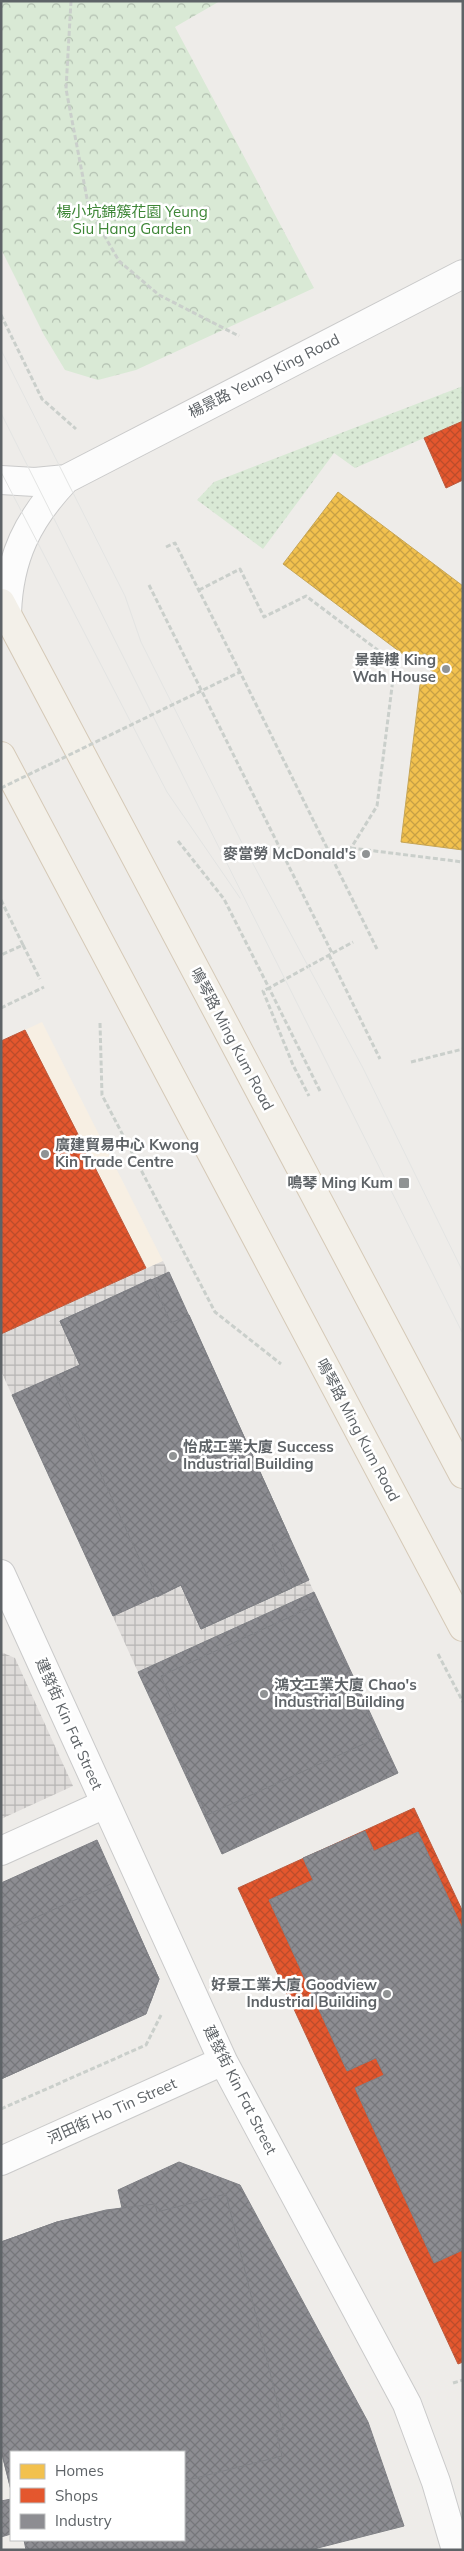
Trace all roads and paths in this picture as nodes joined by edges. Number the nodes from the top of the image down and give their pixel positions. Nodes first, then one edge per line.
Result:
1 (71, 1) edge
2 (463, 274) edge
3 (1, 315) edge
4 (239, 336) dead end
5 (76, 429) dead end
6 (66, 478) junction
7 (1, 480) edge
8 (166, 548) dead end
9 (149, 585) dead end
10 (198, 590) junction
11 (4, 608) edge
12 (240, 672) junction
13 (1, 756) edge
14 (1, 788) edge
15 (178, 841) dead end
16 (351, 848) junction
17 (332, 858) junction
18 (463, 862) edge
19 (1, 900) edge
20 (353, 942) dead end
21 (23, 946) junction
22 (377, 949) dead end
23 (331, 954) junction
24 (1, 955) edge
25 (40, 979) dead end
26 (44, 987) dead end
27 (269, 988) junction
28 (1, 1008) edge
29 (100, 1018) dead end
30 (463, 1049) edge
31 (380, 1059) dead end
32 (412, 1062) dead end
33 (320, 1091) dead end
34 (309, 1096) dead end
35 (286, 1368) dead end
36 (463, 1474) edge
37 (2, 1577) edge
38 (463, 1627) edge
39 (435, 1648) dead end
40 (463, 1702) edge
41 (105, 1804) junction
42 (1, 1851) edge
43 (163, 2012) dead end
44 (223, 2061) junction
45 (1, 2109) edge
46 (1, 2161) edge
47 (463, 2380) edge
48 (453, 2383) dead end
49 (456, 2550) edge

1 - 4 path
2 - 6 street, 楊景路 Yeung King Road
3 - 5 path
6 - 7 street, 楊景路 Yeung King Road
6 - 11 street, 楊景路 Yeung King Road
8 - 10 path
9 - 23 path
10 - 12 path
10 - 16 path
11 - 36 main road, 鳴琴路 Ming Kum Road
12 - 14 path, bridge
12 - 17 path, bridge
13 - 38 main road, 鳴琴路 Ming Kum Road
15 - 27 path
16 - 17 path
16 - 18 path
17 - 22 path, bridge
19 - 21 path
20 - 23 path
21 - 24 path
21 - 25 path
23 - 27 path
23 - 31 path
26 - 28 path
27 - 33 path
27 - 34 path
29 - 35 path
30 - 32 path
37 - 41 street, 建發街 Kin Fat Street
39 - 40 path
41 - 42 street
41 - 44 street, 建發街 Kin Fat Street
43 - 45 path
44 - 46 street, 河田街 Ho Tin Street
44 - 49 street, 建發街 Kin Fat Street
47 - 48 path

